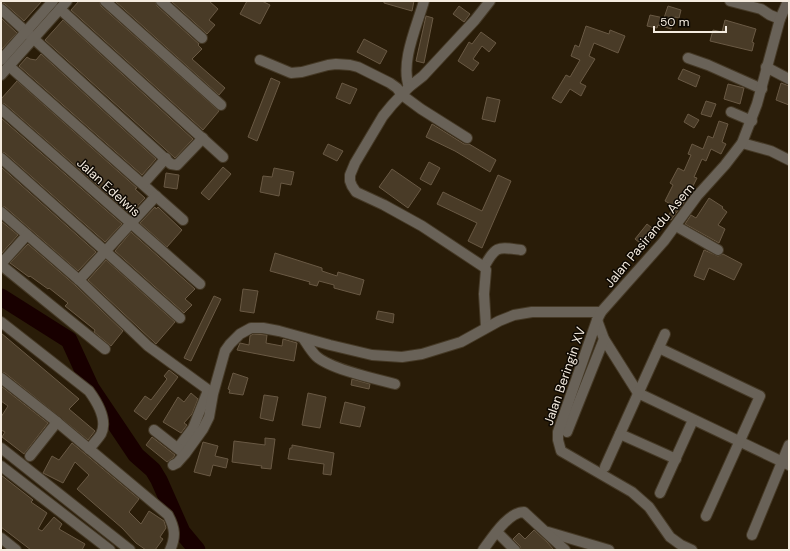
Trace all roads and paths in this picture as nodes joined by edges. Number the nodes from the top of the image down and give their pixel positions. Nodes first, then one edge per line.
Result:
1 (68, 1) edge
2 (105, 1) edge
3 (161, 1) edge
4 (424, 1) edge
5 (490, 1) edge
6 (730, 1) edge
7 (788, 1) edge
8 (50, 2) edge
9 (1, 9) edge
10 (60, 10) junction
11 (780, 19) junction
12 (26, 32) junction
13 (34, 38) junction
14 (202, 38) dead end
15 (688, 58) dead end
16 (3, 60) edge
17 (260, 60) dead end
18 (766, 67) junction
19 (1, 75) edge
20 (789, 79) edge
21 (409, 87) junction
22 (762, 89) junction
23 (402, 95) junction
24 (221, 105) dead end
25 (1, 108) edge
26 (731, 112) dead end
27 (752, 121) junction
28 (203, 138) junction
29 (467, 138) dead end
30 (742, 143) junction
31 (223, 157) dead end
32 (1, 158) edge
33 (166, 158) junction
34 (789, 160) edge
35 (143, 184) junction
36 (156, 196) junction
37 (1, 212) edge
38 (183, 220) dead end
39 (131, 224) junction
40 (676, 226) junction
41 (27, 235) junction
42 (521, 250) dead end
43 (718, 250) dead end
44 (105, 251) junction
45 (1, 265) edge
46 (484, 266) junction
47 (79, 280) junction
48 (200, 284) dead end
49 (599, 316) junction
50 (180, 318) dead end
51 (1, 322) edge
52 (486, 327) junction
53 (665, 334) dead end
54 (303, 338) junction
55 (604, 339) junction
56 (659, 348) junction
57 (105, 349) dead end
58 (1, 378) edge
59 (395, 384) dead end
60 (638, 393) junction
61 (693, 420) junction
62 (57, 422) junction
63 (154, 430) dead end
64 (567, 432) dead end
65 (620, 434) junction
66 (740, 442) junction
67 (789, 445) edge
68 (1, 448) edge
69 (89, 449) junction
70 (182, 451) junction
71 (30, 456) dead end
72 (676, 459) junction
73 (785, 463) edge
74 (173, 465) dead end
75 (1, 466) edge
76 (605, 467) dead end
77 (660, 493) dead end
78 (706, 516) dead end
79 (546, 531) junction
80 (497, 532) junction
81 (752, 535) dead end
82 (1, 538) edge
83 (118, 541) junction
84 (605, 549) edge
85 (16, 550) edge
86 (111, 550) edge
87 (130, 550) edge
88 (170, 550) edge
89 (483, 550) edge
90 (515, 550) edge
91 (565, 550) edge
92 (692, 550) edge

1 - 10 street
2 - 24 street
3 - 14 street
4 - 21 street
5 - 21 street
6 - 11 street
7 - 11 street, Jalan Pasirandu Asem
8 - 12 street
9 - 12 street
10 - 13 street
10 - 28 street
11 - 18 street, Jalan Pasirandu Asem
12 - 13 street
12 - 16 street
13 - 16 street
13 - 33 street
15 - 22 street
16 - 19 street
16 - 35 street
17 - 23 street
18 - 20 street
18 - 22 street, Jalan Pasirandu Asem
21 - 23 street
22 - 27 street, Jalan Pasirandu Asem
23 - 29 street
23 - 46 street
25 - 39 street, Jalan Edelwis
26 - 27 street
27 - 30 street, Jalan Pasirandu Asem
28 - 31 street
28 - 33 street
30 - 34 street
30 - 40 street, Jalan Pasirandu Asem
32 - 44 street
33 - 35 street
35 - 36 street
36 - 38 street
36 - 39 street
37 - 41 street
39 - 44 street
39 - 48 street, Jalan Edelwis
40 - 43 street
40 - 49 street, Jalan Pasirandu Asem
41 - 45 street
41 - 47 street
42 - 46 street
44 - 47 street
44 - 50 street
45 - 57 street
46 - 52 street
47 - 70 street
49 - 52 street
49 - 55 street
49 - 92 street, Jalan Beringin XV
51 - 69 street
52 - 54 street
53 - 56 street
54 - 59 street
54 - 70 street
55 - 60 street
55 - 64 street
56 - 60 street
56 - 66 street
58 - 62 street
60 - 61 street
60 - 65 street
61 - 66 street
61 - 72 street
62 - 69 street
62 - 71 street
63 - 70 street
65 - 72 street
65 - 76 street
66 - 73 street
66 - 78 street
67 - 73 street
68 - 83 street
69 - 88 street
70 - 74 street
72 - 77 street
73 - 81 street
75 - 86 street
79 - 80 street
79 - 84 street
79 - 91 street
80 - 89 street
80 - 90 street
82 - 85 street
83 - 86 street
83 - 87 street

